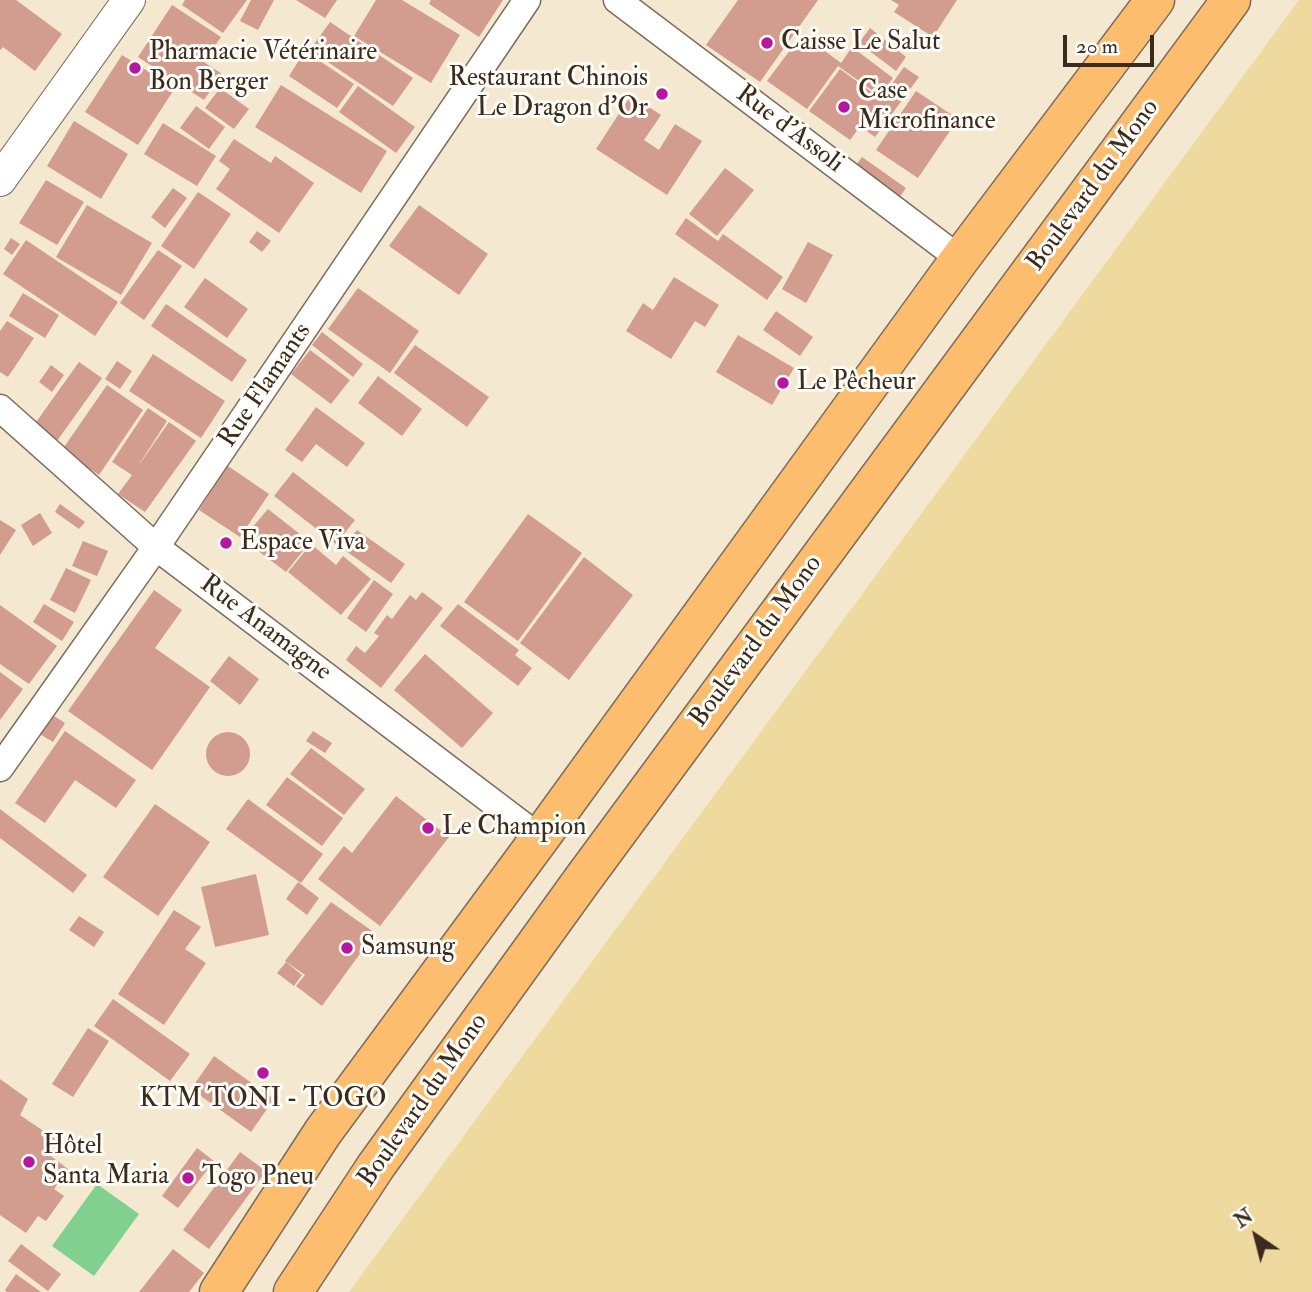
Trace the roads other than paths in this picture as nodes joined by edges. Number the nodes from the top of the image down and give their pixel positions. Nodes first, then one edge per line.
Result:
1 (129, 0) edge
2 (527, 0) edge
3 (617, 0) edge
4 (1155, 0) edge
5 (1231, 0) edge
6 (0, 180) edge
7 (960, 259) junction
8 (0, 408) edge
9 (156, 547) junction
10 (0, 768) edge
11 (540, 838) junction
12 (219, 1292) edge
13 (293, 1292) edge

1 - 6 street
2 - 9 street, Rue Flamants
3 - 7 street, Rue d'Assoli
4 - 7 highway
5 - 13 highway, Boulevard du Mono
7 - 11 highway
8 - 9 street, Rue Anamagne
9 - 10 street, Rue Flamants
9 - 11 street, Rue Anamagne
11 - 12 highway

